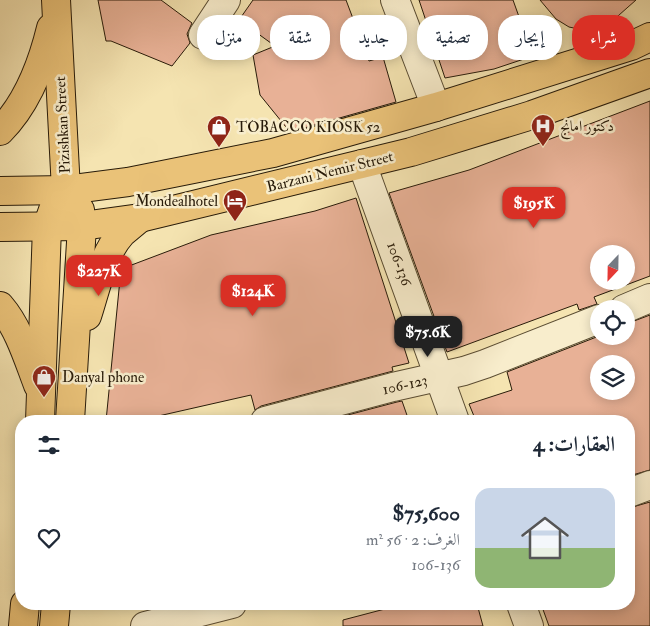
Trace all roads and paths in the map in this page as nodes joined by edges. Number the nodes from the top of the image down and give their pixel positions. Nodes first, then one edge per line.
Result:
1 (226, 0) edge
2 (395, 0) edge
3 (57, 2) edge
4 (216, 15) edge
5 (650, 37) edge
6 (650, 73) edge
7 (436, 108) junction
8 (0, 131) edge
9 (362, 164) junction
10 (66, 190) junction
11 (0, 191) edge
12 (140, 218) junction
13 (82, 226) junction
14 (0, 227) edge
15 (47, 227) junction
16 (650, 298) edge
17 (635, 304) edge
18 (0, 306) edge
19 (590, 323) edge
20 (74, 361) junction
21 (440, 377) junction
22 (42, 394) junction
23 (40, 415) edge
24 (70, 415) edge
25 (288, 415) edge
26 (453, 415) edge
27 (650, 485) edge
28 (635, 491) edge
29 (24, 610) edge
30 (55, 610) edge
31 (208, 610) edge
32 (522, 610) edge
33 (23, 626) edge
34 (54, 626) edge
35 (145, 626) edge
36 (529, 626) edge

1 - 4 street
2 - 7 street
3 - 8 main road
3 - 10 main road, Pizishkan Street
5 - 7 main road
6 - 9 main road, Barzani Nemir Street
7 - 10 main road
9 - 12 main road, Barzani Nemir Street
9 - 21 street, 106-136
10 - 11 main road
10 - 13 main road, Pizishkan Street
10 - 15 main road, Pizishkan Street
12 - 13 main road, Barzani Nemir Street
12 - 20 main road
13 - 15 main road, Barzani Nemir Street
13 - 20 main road, Pizishkan Street
14 - 15 main road, Barzani Nemir Street
15 - 22 main road, Pizishkan Street
16 - 17 street
18 - 22 main road
19 - 21 street, 106-123
20 - 24 main road, Pizishkan Street
21 - 25 street, 106-123
21 - 26 street, 106-136
22 - 23 main road, Pizishkan Street
27 - 28 street
29 - 33 main road
30 - 34 main road
31 - 35 street
32 - 36 street

